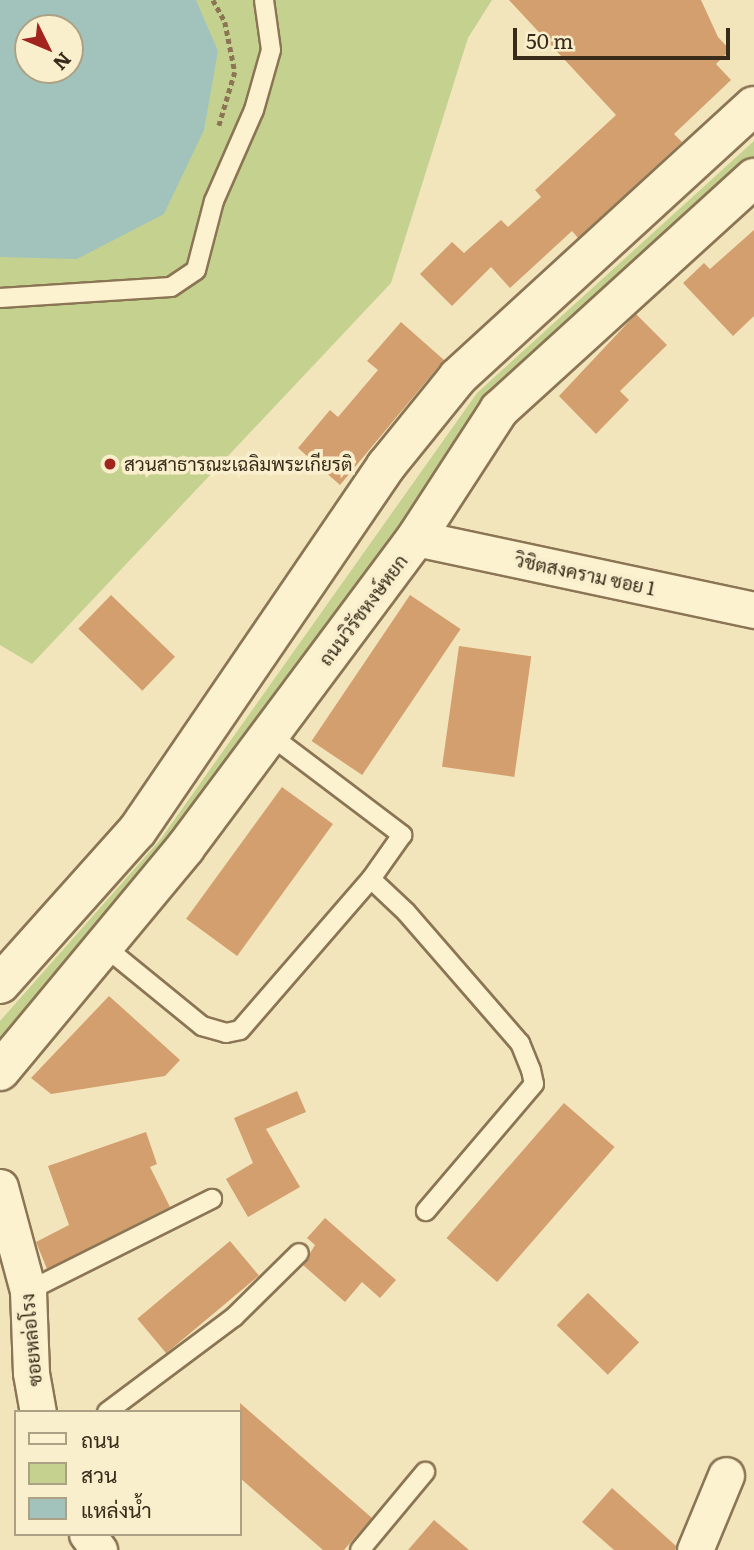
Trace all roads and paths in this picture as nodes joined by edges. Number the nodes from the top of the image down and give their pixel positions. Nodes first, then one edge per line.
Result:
1 (214, 0) edge
2 (264, 0) edge
3 (754, 106) edge
4 (218, 130) dead end
5 (754, 178) edge
6 (0, 298) edge
7 (416, 538) junction
8 (754, 610) edge
9 (270, 735) junction
10 (371, 878) junction
11 (104, 946) junction
12 (0, 984) edge
13 (0, 1071) edge
14 (0, 1187) edge
15 (212, 1199) dead end
16 (426, 1211) dead end
17 (299, 1253) dead end
18 (28, 1291) junction
19 (38, 1410) edge
20 (110, 1410) edge
21 (425, 1472) dead end
22 (726, 1475) dead end
23 (360, 1550) edge
24 (695, 1550) edge

1 - 4 path
2 - 6 lane
3 - 12 main road
5 - 7 main road, ถนนวิรัชหงษ์หยก
7 - 8 street, วิชิตสงคราม ซอย 1
7 - 9 main road, ถนนวิรัชหงษ์หยก
9 - 10 lane
9 - 11 main road, ถนนวิรัชหงษ์หยก
10 - 11 lane
10 - 16 lane
11 - 13 main road, ถนนวิรัชหงษ์หยก
14 - 18 street, ซอยหล่อโรง
15 - 18 lane
17 - 20 lane
18 - 19 street, ซอยหล่อโรง
21 - 23 lane
22 - 24 street

